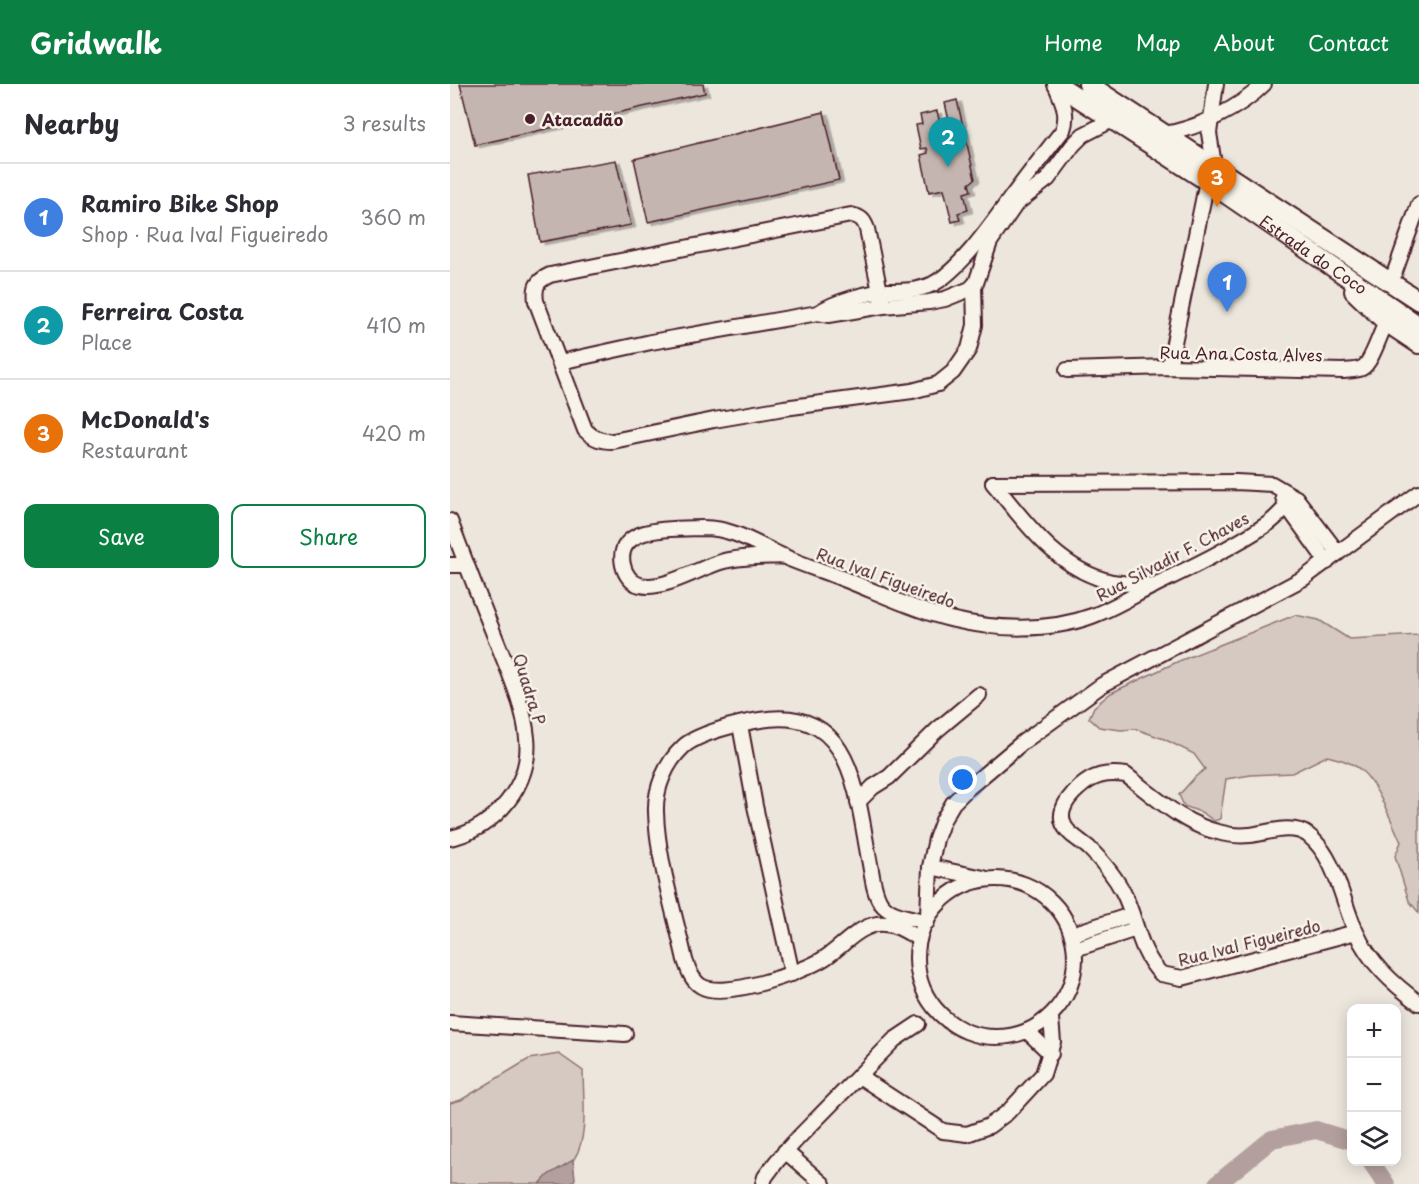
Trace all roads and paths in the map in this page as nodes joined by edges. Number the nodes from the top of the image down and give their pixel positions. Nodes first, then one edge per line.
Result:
1 (1057, 84) edge
2 (1088, 84) edge
3 (1216, 84) edge
4 (1264, 84) edge
5 (1210, 118) junction
6 (1114, 119) junction
7 (1165, 134) junction
8 (1048, 148) junction
9 (1064, 159) junction
10 (1210, 173) junction
11 (1419, 204) edge
12 (972, 248) junction
13 (984, 256) junction
14 (1322, 260) junction
15 (948, 272) junction
16 (1391, 283) junction
17 (969, 288) junction
18 (882, 299) junction
19 (1419, 302) edge
20 (1386, 322) junction
21 (1419, 326) edge
22 (1419, 344) edge
23 (560, 362) junction
24 (1169, 367) junction
25 (1067, 370) dead end
26 (1026, 483) junction
27 (1419, 484) edge
28 (1419, 493) edge
29 (1295, 507) junction
30 (1397, 508) junction
31 (1016, 510) junction
32 (450, 521) edge
33 (745, 537) junction
34 (784, 556) junction
35 (1333, 557) junction
36 (742, 558) junction
37 (450, 565) edge
38 (467, 565) junction
39 (1111, 581) junction
40 (1154, 586) junction
41 (1119, 604) junction
42 (1051, 625) joint
43 (979, 695) dead end
44 (740, 724) junction
45 (873, 787) junction
46 (854, 788) junction
47 (858, 802) junction
48 (450, 838) edge
49 (930, 867) junction
50 (989, 879) junction
51 (880, 902) junction
52 (1131, 915) junction
53 (927, 919) junction
54 (874, 925) junction
55 (1136, 929) junction
56 (1356, 932) junction
57 (1072, 934) junction
58 (919, 939) junction
59 (1075, 949) junction
60 (792, 974) junction
61 (1419, 1003) edge
62 (1051, 1018) junction
63 (450, 1023) edge
64 (918, 1024) dead end
65 (1027, 1031) junction
66 (625, 1034) dead end
67 (1051, 1054) junction
68 (859, 1076) junction
69 (785, 1151) junction
70 (763, 1184) edge
71 (823, 1184) edge

1 - 6 highway, Estrada do Coco
1 - 8 street
2 - 7 highway, Estrada do Coco
3 - 5 street
4 - 5 street
5 - 7 street
5 - 10 street
6 - 9 street
6 - 10 highway, Estrada do Coco
7 - 10 highway, Estrada do Coco
8 - 9 street
8 - 12 street
9 - 13 street
10 - 14 highway, Estrada do Coco
10 - 16 highway, Estrada do Coco
10 - 24 street
11 - 16 street
12 - 13 street
12 - 15 street
13 - 17 street
14 - 20 highway
14 - 21 highway, Estrada do Coco
15 - 17 street
15 - 18 street
16 - 19 highway, Estrada do Coco
17 - 18 street
17 - 23 street
18 - 23 street
18 - 23 street
20 - 22 highway
20 - 24 street, Rua Ana Costa Alves
24 - 25 street, Rua Ana Costa Alves
26 - 29 street
26 - 31 street
26 - 31 street
27 - 30 street
28 - 30 street
29 - 35 street
29 - 40 street, Rua Silvadir F. Chaves
30 - 35 street
31 - 39 street
32 - 38 street, Quadra P
33 - 34 street, Rua Ival Figueiredo
33 - 36 street
33 - 36 street, Rua Ival Figueiredo
34 - 36 street, Rua Ival Figueiredo
34 - 42 street, Rua Ival Figueiredo
35 - 49 street
37 - 38 street
38 - 48 street, Quadra P
39 - 40 street
39 - 41 street
40 - 41 street, Rua Silvadir F. Chaves
41 - 42 street, Rua Silvadir F. Chaves
43 - 45 street
44 - 46 street
44 - 60 street
44 - 60 street
45 - 46 street
45 - 47 street
46 - 47 street
47 - 51 street
49 - 50 street
49 - 53 street
50 - 53 street
50 - 57 street
51 - 53 street
51 - 54 street
52 - 55 street, Rua Ival Figueiredo
52 - 56 street, Rua Ival Figueiredo
52 - 57 street
53 - 58 street
54 - 58 street
54 - 60 street
55 - 56 street, Rua Ival Figueiredo
55 - 59 street
56 - 61 street, Rua Ival Figueiredo
57 - 59 street
58 - 65 street
59 - 62 street
62 - 65 street
62 - 67 street
63 - 66 street
64 - 68 street
65 - 67 street
67 - 68 street
68 - 69 street
69 - 70 street
69 - 71 street

